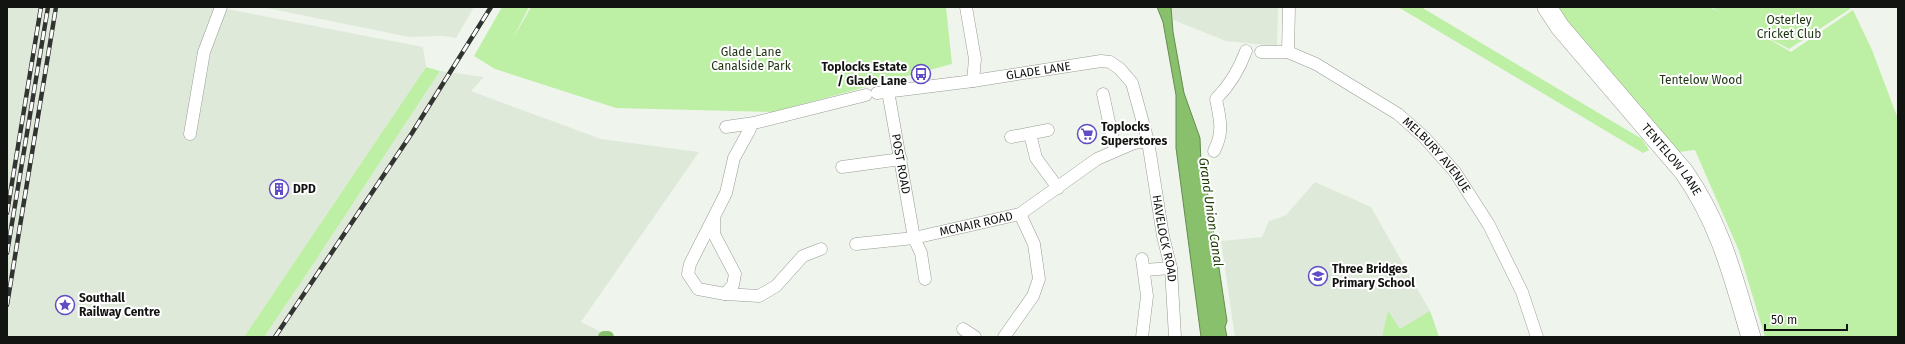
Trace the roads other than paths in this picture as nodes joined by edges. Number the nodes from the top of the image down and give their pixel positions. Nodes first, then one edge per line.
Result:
1 (221, 7) edge
2 (966, 7) edge
3 (1289, 7) edge
4 (1547, 7) edge
5 (1246, 52) dead end
6 (1262, 52) dead end
7 (1288, 52) junction
8 (974, 81) junction
9 (877, 93) junction
10 (1103, 94) dead end
11 (750, 124) junction
12 (726, 127) dead end
13 (1048, 130) dead end
14 (190, 134) dead end
15 (1030, 134) junction
16 (1011, 137) dead end
17 (1148, 140) junction
18 (1114, 150) junction
19 (1214, 151) dead end
20 (901, 159) junction
21 (842, 167) dead end
22 (1058, 188) junction
23 (1020, 214) junction
24 (714, 217) junction
25 (914, 238) junction
26 (856, 244) dead end
27 (821, 249) dead end
28 (1171, 268) junction
29 (736, 274) junction
30 (925, 279) dead end
31 (725, 294) junction
32 (753, 297) junction
33 (963, 329) dead end
34 (975, 337) edge
35 (1004, 337) edge
36 (1142, 337) edge
37 (1175, 337) edge
38 (1537, 337) edge
39 (1751, 337) edge

1 - 14 street
2 - 8 street
3 - 7 street
4 - 39 main road, TENTELOW LANE
5 - 19 street
6 - 7 street, MELBURY AVENUE
7 - 38 street, MELBURY AVENUE
8 - 9 street, GLADE LANE
8 - 17 street, GLADE LANE
9 - 11 street, GLADE LANE
9 - 20 street, POST ROAD
10 - 18 street
11 - 12 street, GLADE LANE
11 - 24 street
13 - 15 street
15 - 16 street
15 - 22 street
17 - 18 street, MCNAIR ROAD
17 - 28 street, HAVELOCK ROAD
18 - 22 street, MCNAIR ROAD
20 - 21 street
20 - 25 street, POST ROAD
22 - 23 street, MCNAIR ROAD
23 - 25 street, MCNAIR ROAD
23 - 35 street
24 - 29 street
24 - 31 street
25 - 26 street, MCNAIR ROAD
25 - 30 street, POST ROAD
27 - 32 street
28 - 36 street
28 - 37 street, HAVELOCK ROAD
29 - 31 street
29 - 32 street
31 - 32 street
33 - 34 street

